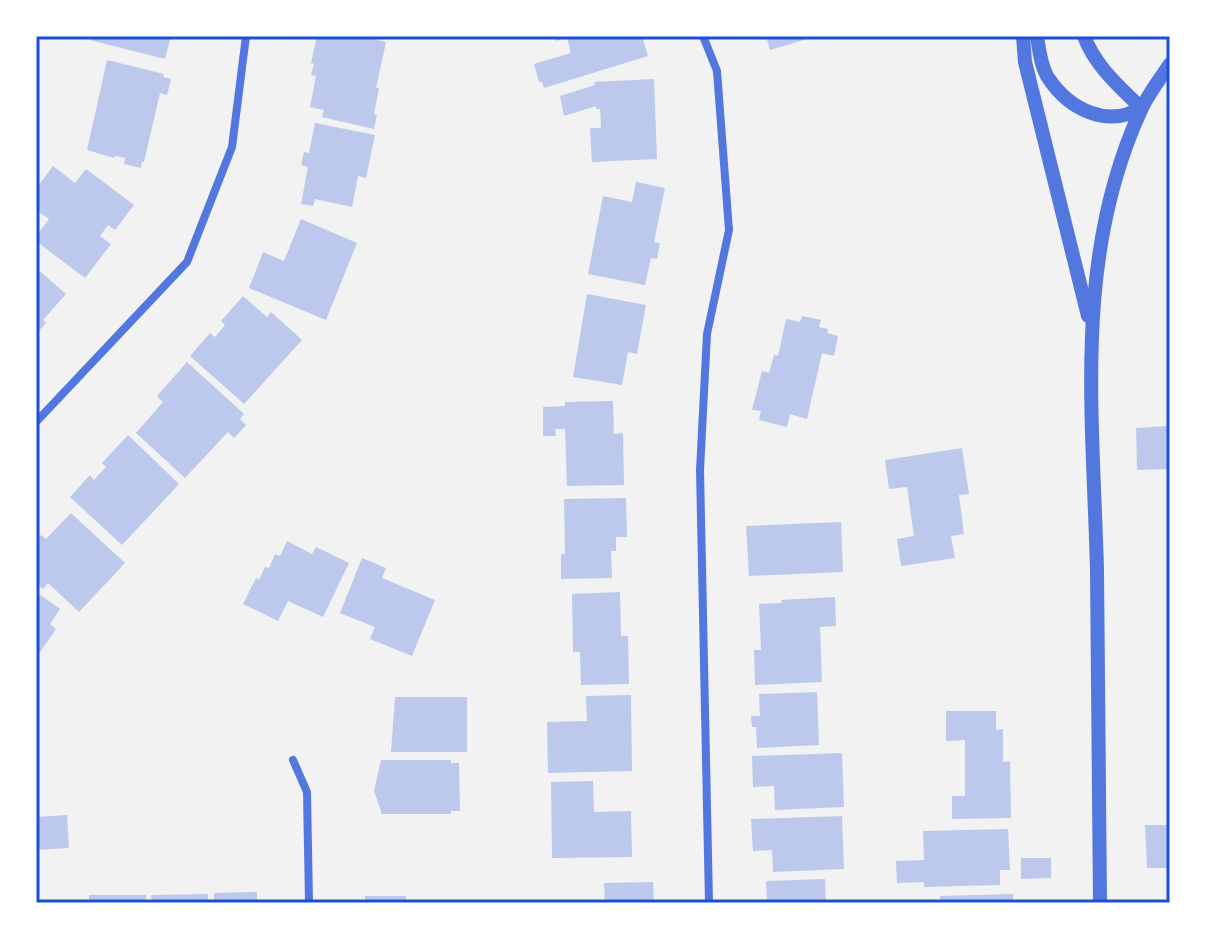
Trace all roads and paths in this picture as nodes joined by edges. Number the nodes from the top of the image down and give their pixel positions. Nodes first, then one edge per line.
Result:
1 (246, 36) edge
2 (703, 36) edge
3 (1023, 36) edge
4 (1037, 36) edge
5 (1084, 36) edge
6 (1170, 64) edge
7 (1141, 108) junction
8 (1091, 329) junction
9 (36, 422) edge
10 (293, 760) dead end
11 (309, 903) edge
12 (709, 903) edge
13 (1100, 903) edge

1 - 9 street
2 - 12 street
3 - 8 street
4 - 7 street
5 - 7 street
6 - 7 street
7 - 8 street
8 - 13 street
10 - 11 street

